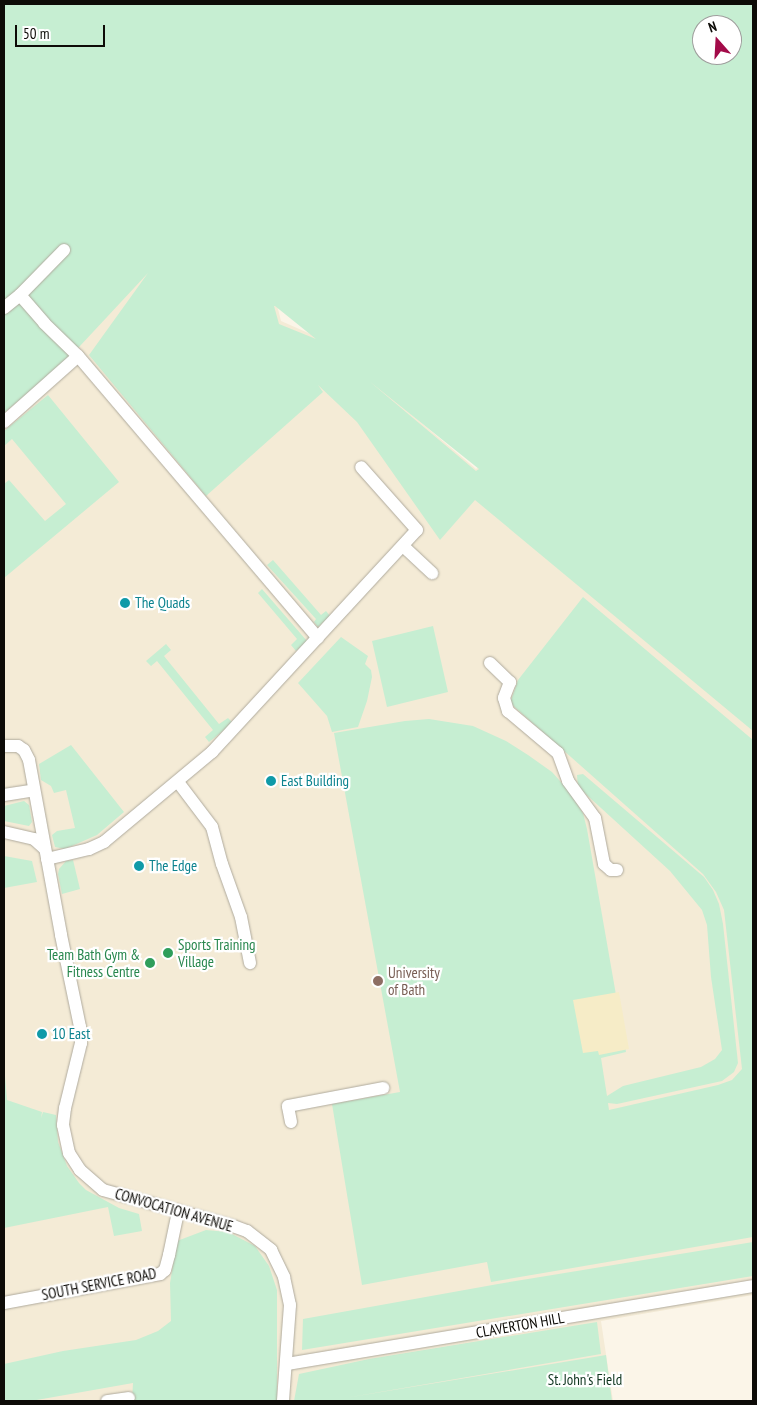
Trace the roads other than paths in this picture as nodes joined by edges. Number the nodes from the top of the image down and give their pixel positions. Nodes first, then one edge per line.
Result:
1 (64, 250) dead end
2 (20, 295) junction
3 (4, 308) edge
4 (78, 356) junction
5 (4, 422) edge
6 (361, 467) dead end
7 (403, 546) junction
8 (432, 573) dead end
9 (318, 638) junction
10 (490, 664) dead end
11 (4, 746) edge
12 (178, 782) junction
13 (34, 790) junction
14 (4, 795) edge
15 (4, 832) edge
16 (46, 854) junction
17 (617, 870) dead end
18 (250, 963) dead end
19 (384, 1088) dead end
20 (291, 1122) dead end
21 (178, 1212) junction
22 (753, 1286) edge
23 (4, 1303) edge
24 (287, 1364) junction
25 (130, 1398) dead end
26 (107, 1401) edge
27 (283, 1401) edge

1 - 2 street
2 - 3 street
2 - 4 street
4 - 5 street
4 - 9 street
6 - 7 street
7 - 8 street
7 - 9 street
9 - 12 street
10 - 17 street
11 - 13 street, CONVOCATION AVENUE
12 - 16 street
12 - 18 street
13 - 14 street
13 - 16 street, CONVOCATION AVENUE
15 - 16 street
16 - 21 street, CONVOCATION AVENUE
19 - 20 street
21 - 23 street, SOUTH SERVICE ROAD
21 - 24 street, CONVOCATION AVENUE
22 - 24 street, CLAVERTON HILL
24 - 27 street, CONVOCATION AVENUE
25 - 26 street

